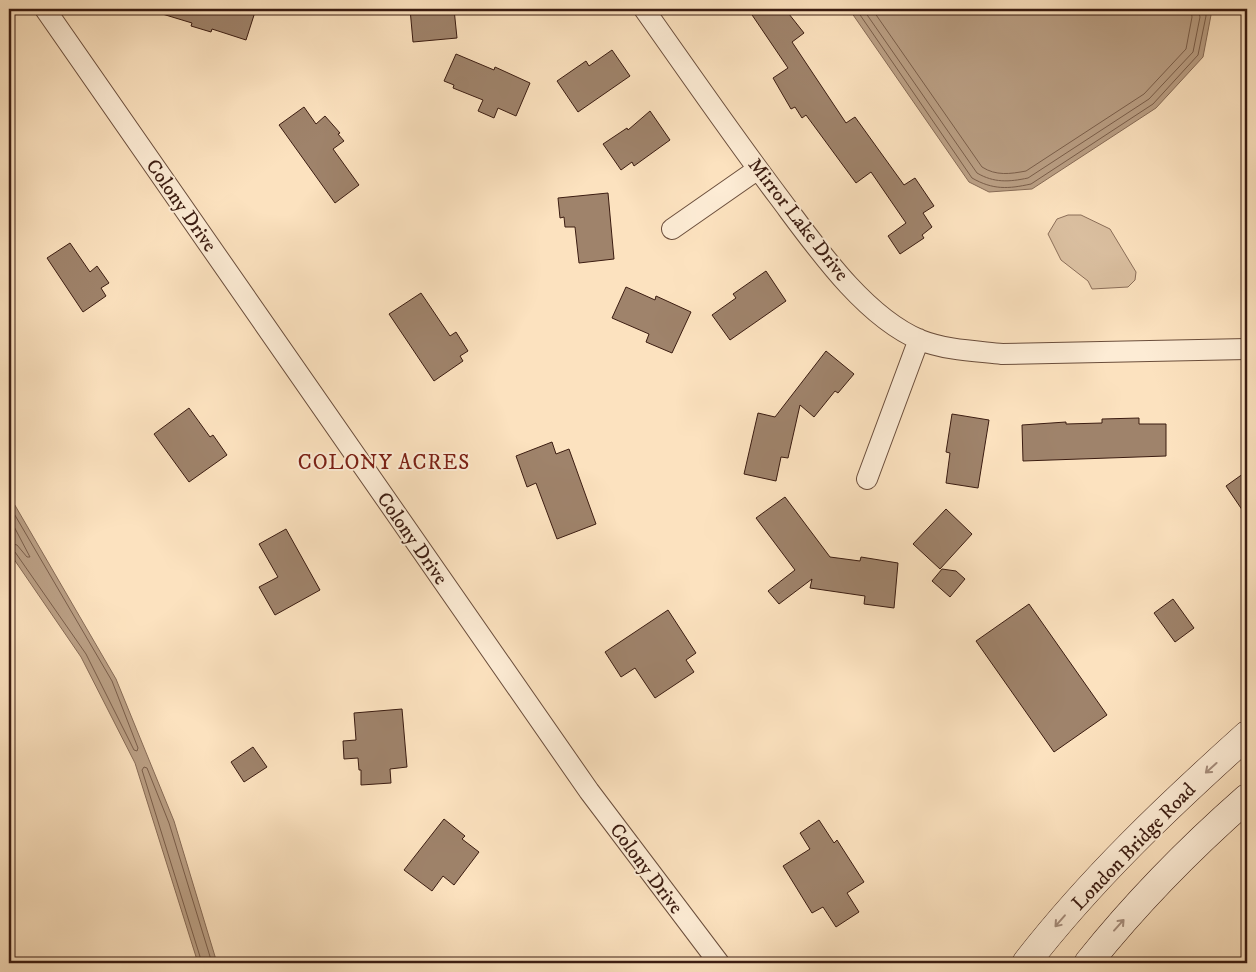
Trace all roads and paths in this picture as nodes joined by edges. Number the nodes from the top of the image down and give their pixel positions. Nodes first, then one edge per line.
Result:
1 (46, 9) edge
2 (644, 9) edge
3 (758, 169) junction
4 (672, 229) dead end
5 (919, 339) junction
6 (1247, 349) edge
7 (867, 480) dead end
8 (1247, 735) edge
9 (1247, 798) edge
10 (719, 963) edge
11 (1026, 963) edge
12 (1088, 963) edge

1 - 10 street, Colony Drive
2 - 3 street, Mirror Lake Drive
3 - 4 street
3 - 5 street, Mirror Lake Drive
5 - 6 street, Mirror Lake Drive
5 - 7 street
8 -> 11 main road, London Bridge Road
12 -> 9 main road

